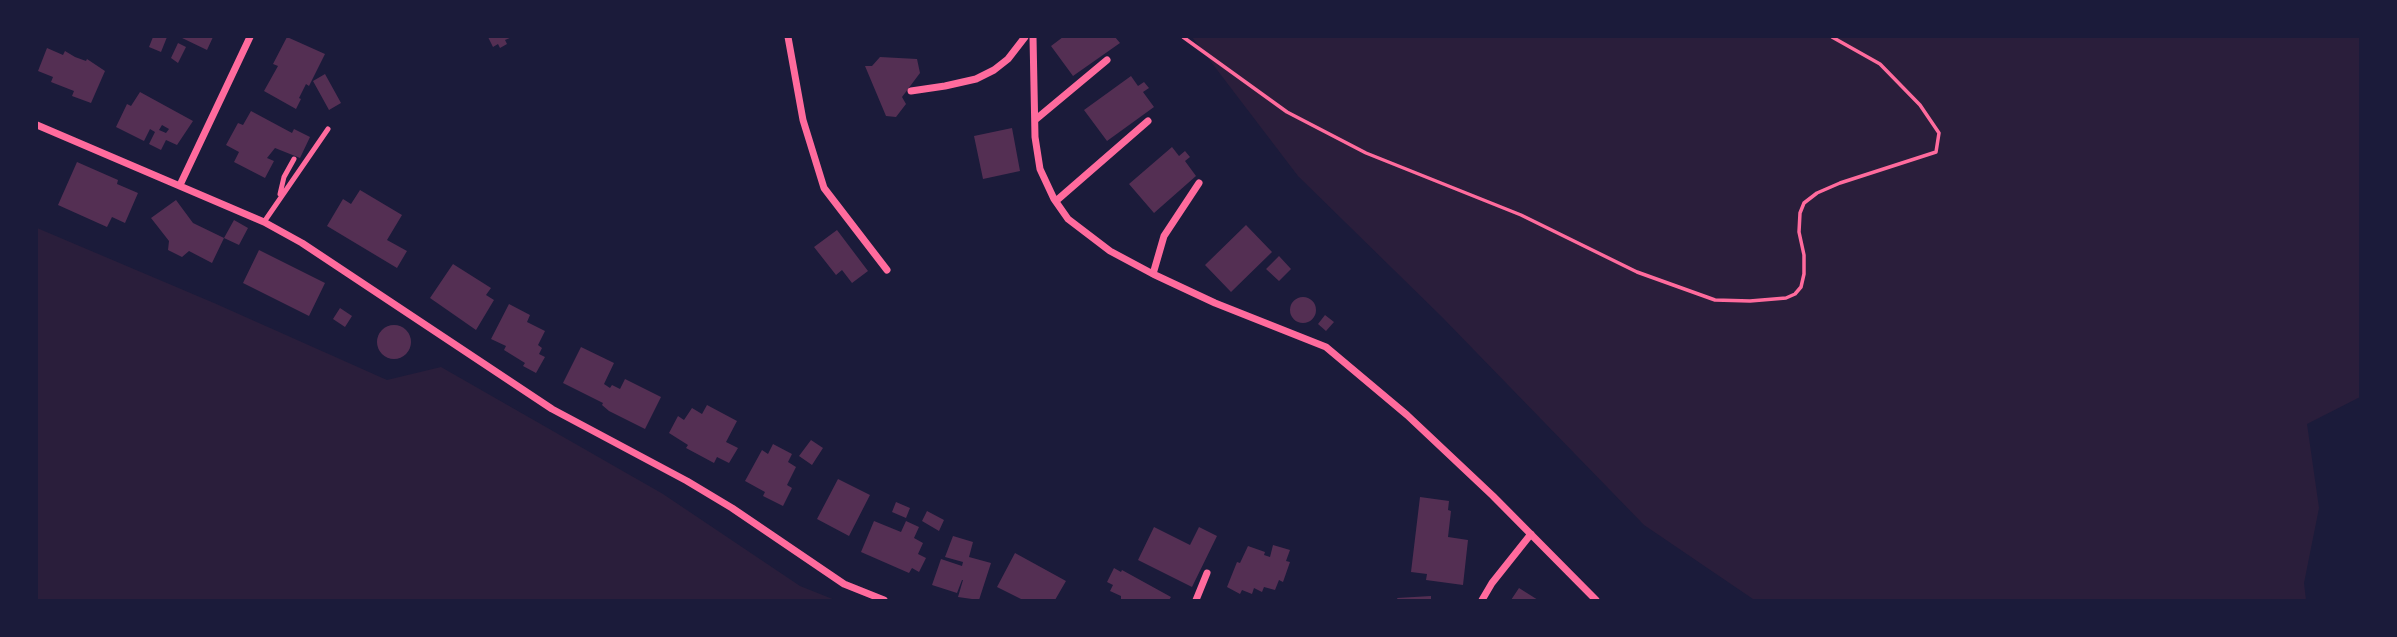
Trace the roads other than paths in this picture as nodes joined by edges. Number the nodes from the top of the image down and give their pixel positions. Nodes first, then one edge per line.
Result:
1 (250, 37) edge
2 (788, 37) edge
3 (1025, 37) edge
4 (1033, 37) edge
5 (1107, 60) dead end
6 (911, 91) dead end
7 (1035, 120) junction
8 (1148, 121) dead end
9 (37, 125) edge
10 (328, 129) dead end
11 (294, 159) dead end
12 (1199, 183) dead end
13 (180, 185) junction
14 (280, 197) junction
15 (1056, 201) junction
16 (264, 222) junction
17 (887, 270) dead end
18 (1153, 274) junction
19 (1531, 534) junction
20 (1207, 573) dead end
21 (884, 600) edge
22 (1196, 600) edge
23 (1482, 600) edge
24 (1596, 600) edge

1 - 13 street
2 - 17 street
3 - 6 street
4 - 7 street
5 - 7 street
7 - 15 street
8 - 15 street
9 - 13 street
10 - 14 lane
11 - 14 lane
12 - 18 street
13 - 16 street
14 - 16 lane
15 - 18 street
16 - 21 street
18 - 19 street
19 - 23 street
19 - 24 street
20 - 22 street

